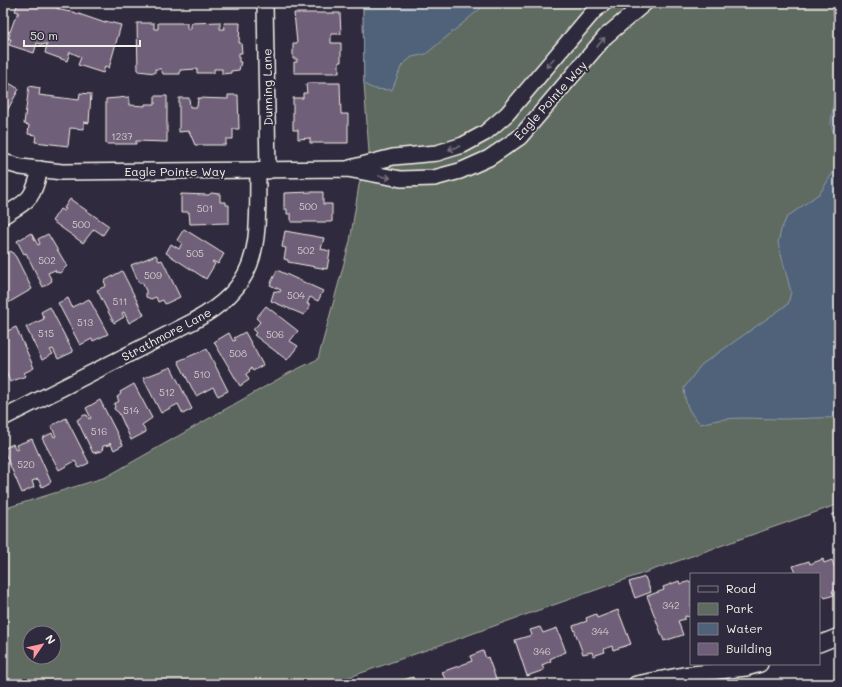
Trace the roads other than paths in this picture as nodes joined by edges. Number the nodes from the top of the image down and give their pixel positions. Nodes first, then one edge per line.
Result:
1 (265, 3) edge
2 (604, 3) edge
3 (644, 3) edge
4 (3, 162) edge
5 (40, 169) junction
6 (347, 169) junction
7 (263, 171) junction
8 (3, 216) edge
9 (3, 418) edge
10 (839, 636) edge
11 (820, 644) edge
12 (756, 665) edge
13 (636, 684) edge

1 - 7 street, Dunning Lane
2 -> 6 street, Eagle Pointe Way
6 -> 3 street, Eagle Pointe Way
4 - 5 street, Eagle Pointe Way
5 - 7 street, Eagle Pointe Way
5 - 8 street
6 - 7 street, Eagle Pointe Way
7 - 9 street, Strathmore Lane
10 - 11 street
12 - 13 street

